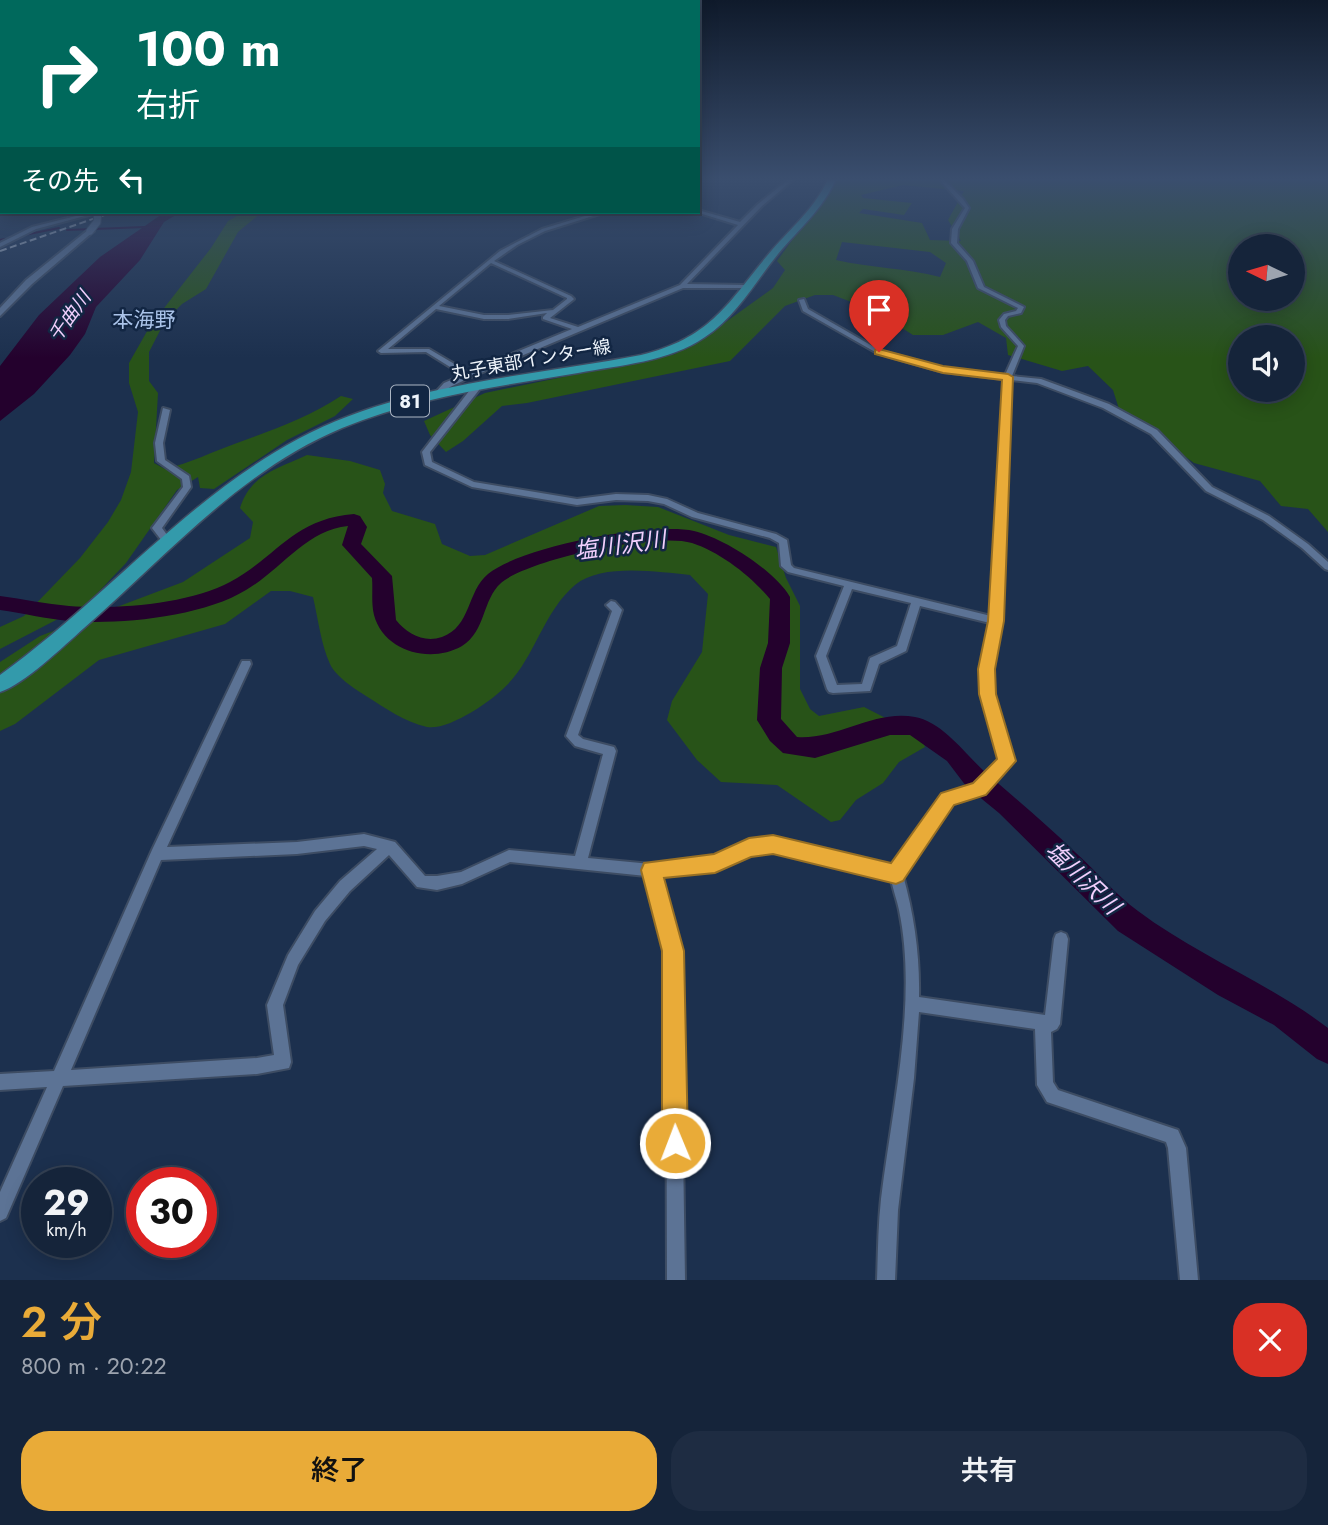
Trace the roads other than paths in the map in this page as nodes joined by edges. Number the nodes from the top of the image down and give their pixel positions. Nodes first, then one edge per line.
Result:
1 (81, 239) edge
2 (529, 239) edge
3 (726, 239) edge
4 (788, 239) edge
5 (954, 239) edge
6 (490, 261) junction
7 (682, 286) junction
8 (746, 287) junction
9 (802, 300) dead end
10 (435, 307) junction
11 (551, 311) junction
12 (0, 313) edge
13 (578, 329) junction
14 (468, 375) junction
15 (1008, 377) junction
16 (476, 388) junction
17 (437, 395) junction
18 (166, 410) dead end
19 (167, 543) junction
20 (1328, 567) edge
21 (849, 585) junction
22 (916, 602) junction
23 (611, 605) dead end
24 (996, 621) junction
25 (246, 664) dead end
26 (20, 670) junction
27 (0, 672) edge
28 (0, 684) edge
29 (390, 846) junction
30 (157, 854) junction
31 (580, 864) junction
32 (651, 870) junction
33 (896, 874) junction
34 (1061, 939) dead end
35 (911, 1003) junction
36 (1043, 1023) junction
37 (60, 1080) junction
38 (0, 1082) edge
39 (0, 1212) edge
40 (676, 1280) edge
41 (886, 1280) edge
42 (1189, 1280) edge

1 - 12 street, bridge
2 - 6 street
3 - 7 street
4 - 8 main road, 丸子東部インター線 / 81
5 - 15 street
6 - 10 street
6 - 11 street
7 - 8 street
7 - 13 street
8 - 16 main road, 丸子東部インター線 / 81
9 - 15 street
10 - 11 street
10 - 14 street
11 - 13 street
13 - 14 street
14 - 17 street
15 - 20 street
15 - 24 street
16 - 17 main road, 丸子東部インター線 / 81
16 - 21 street
17 - 19 main road, 丸子東部インター線 / 81
18 - 19 street
19 - 26 main road, 丸子東部インター線 / 81
21 - 22 street
21 - 22 street
22 - 24 street
23 - 31 street
24 - 33 street
25 - 30 street
26 - 27 street
26 - 28 main road, 丸子東部インター線 / 81
29 - 30 street
29 - 31 street
29 - 37 street
30 - 37 street
31 - 32 street
32 - 33 street
32 - 40 street
33 - 35 street
34 - 36 street
35 - 36 street
35 - 41 street
36 - 42 street
37 - 38 street
37 - 39 street

